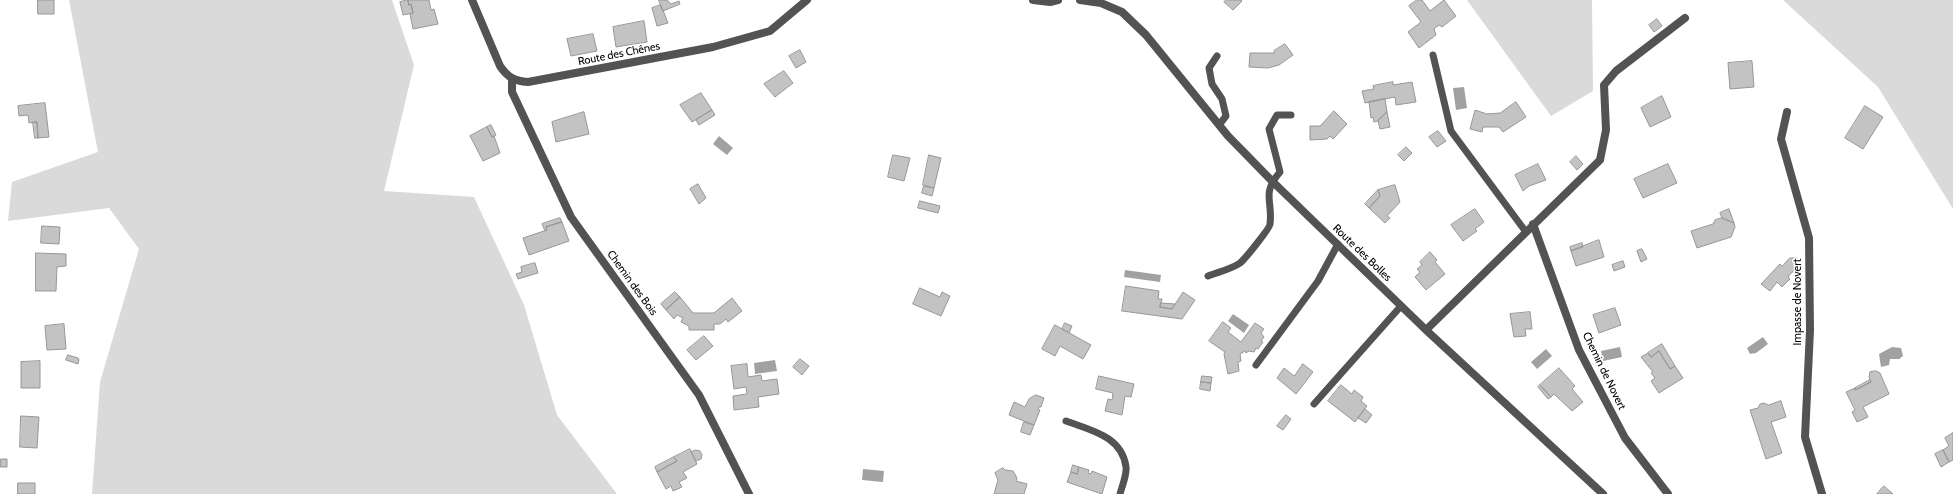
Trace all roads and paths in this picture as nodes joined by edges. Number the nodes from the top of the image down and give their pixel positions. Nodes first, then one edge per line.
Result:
1 (472, 0) edge
2 (807, 0) edge
3 (1033, 0) edge
4 (1058, 0) edge
5 (1080, 0) edge
6 (1685, 18) dead end
7 (1433, 55) dead end
8 (1217, 56) dead end
9 (512, 79) junction
10 (1787, 112) dead end
11 (1291, 115) dead end
12 (1219, 125) junction
13 (1272, 181) junction
14 (1533, 224) junction
15 (1526, 232) junction
16 (1338, 244) junction
17 (1208, 276) dead end
18 (1400, 306) junction
19 (1426, 330) junction
20 (1256, 365) dead end
21 (1314, 404) dead end
22 (1066, 421) dead end
23 (749, 494) edge
24 (1120, 494) edge
25 (1603, 494) edge
26 (1668, 494) edge
27 (1822, 494) edge

1 - 9 street
2 - 9 street, Route des Chênes
3 - 4 street
5 - 12 street, Route des Bolles
6 - 14 street
7 - 15 lane
8 - 12 lane
9 - 23 street, Chemin des Bois
10 - 27 street, Impasse de Novert
11 - 13 lane
12 - 13 street, Route des Bolles
13 - 16 street, Route des Bolles
13 - 17 lane
14 - 15 street
14 - 26 street, Chemin de Novert
15 - 19 street
16 - 18 street, Route des Bolles
16 - 20 lane
18 - 19 street, Route des Bolles
18 - 21 lane
19 - 25 street, Route des Bolles
22 - 24 lane

